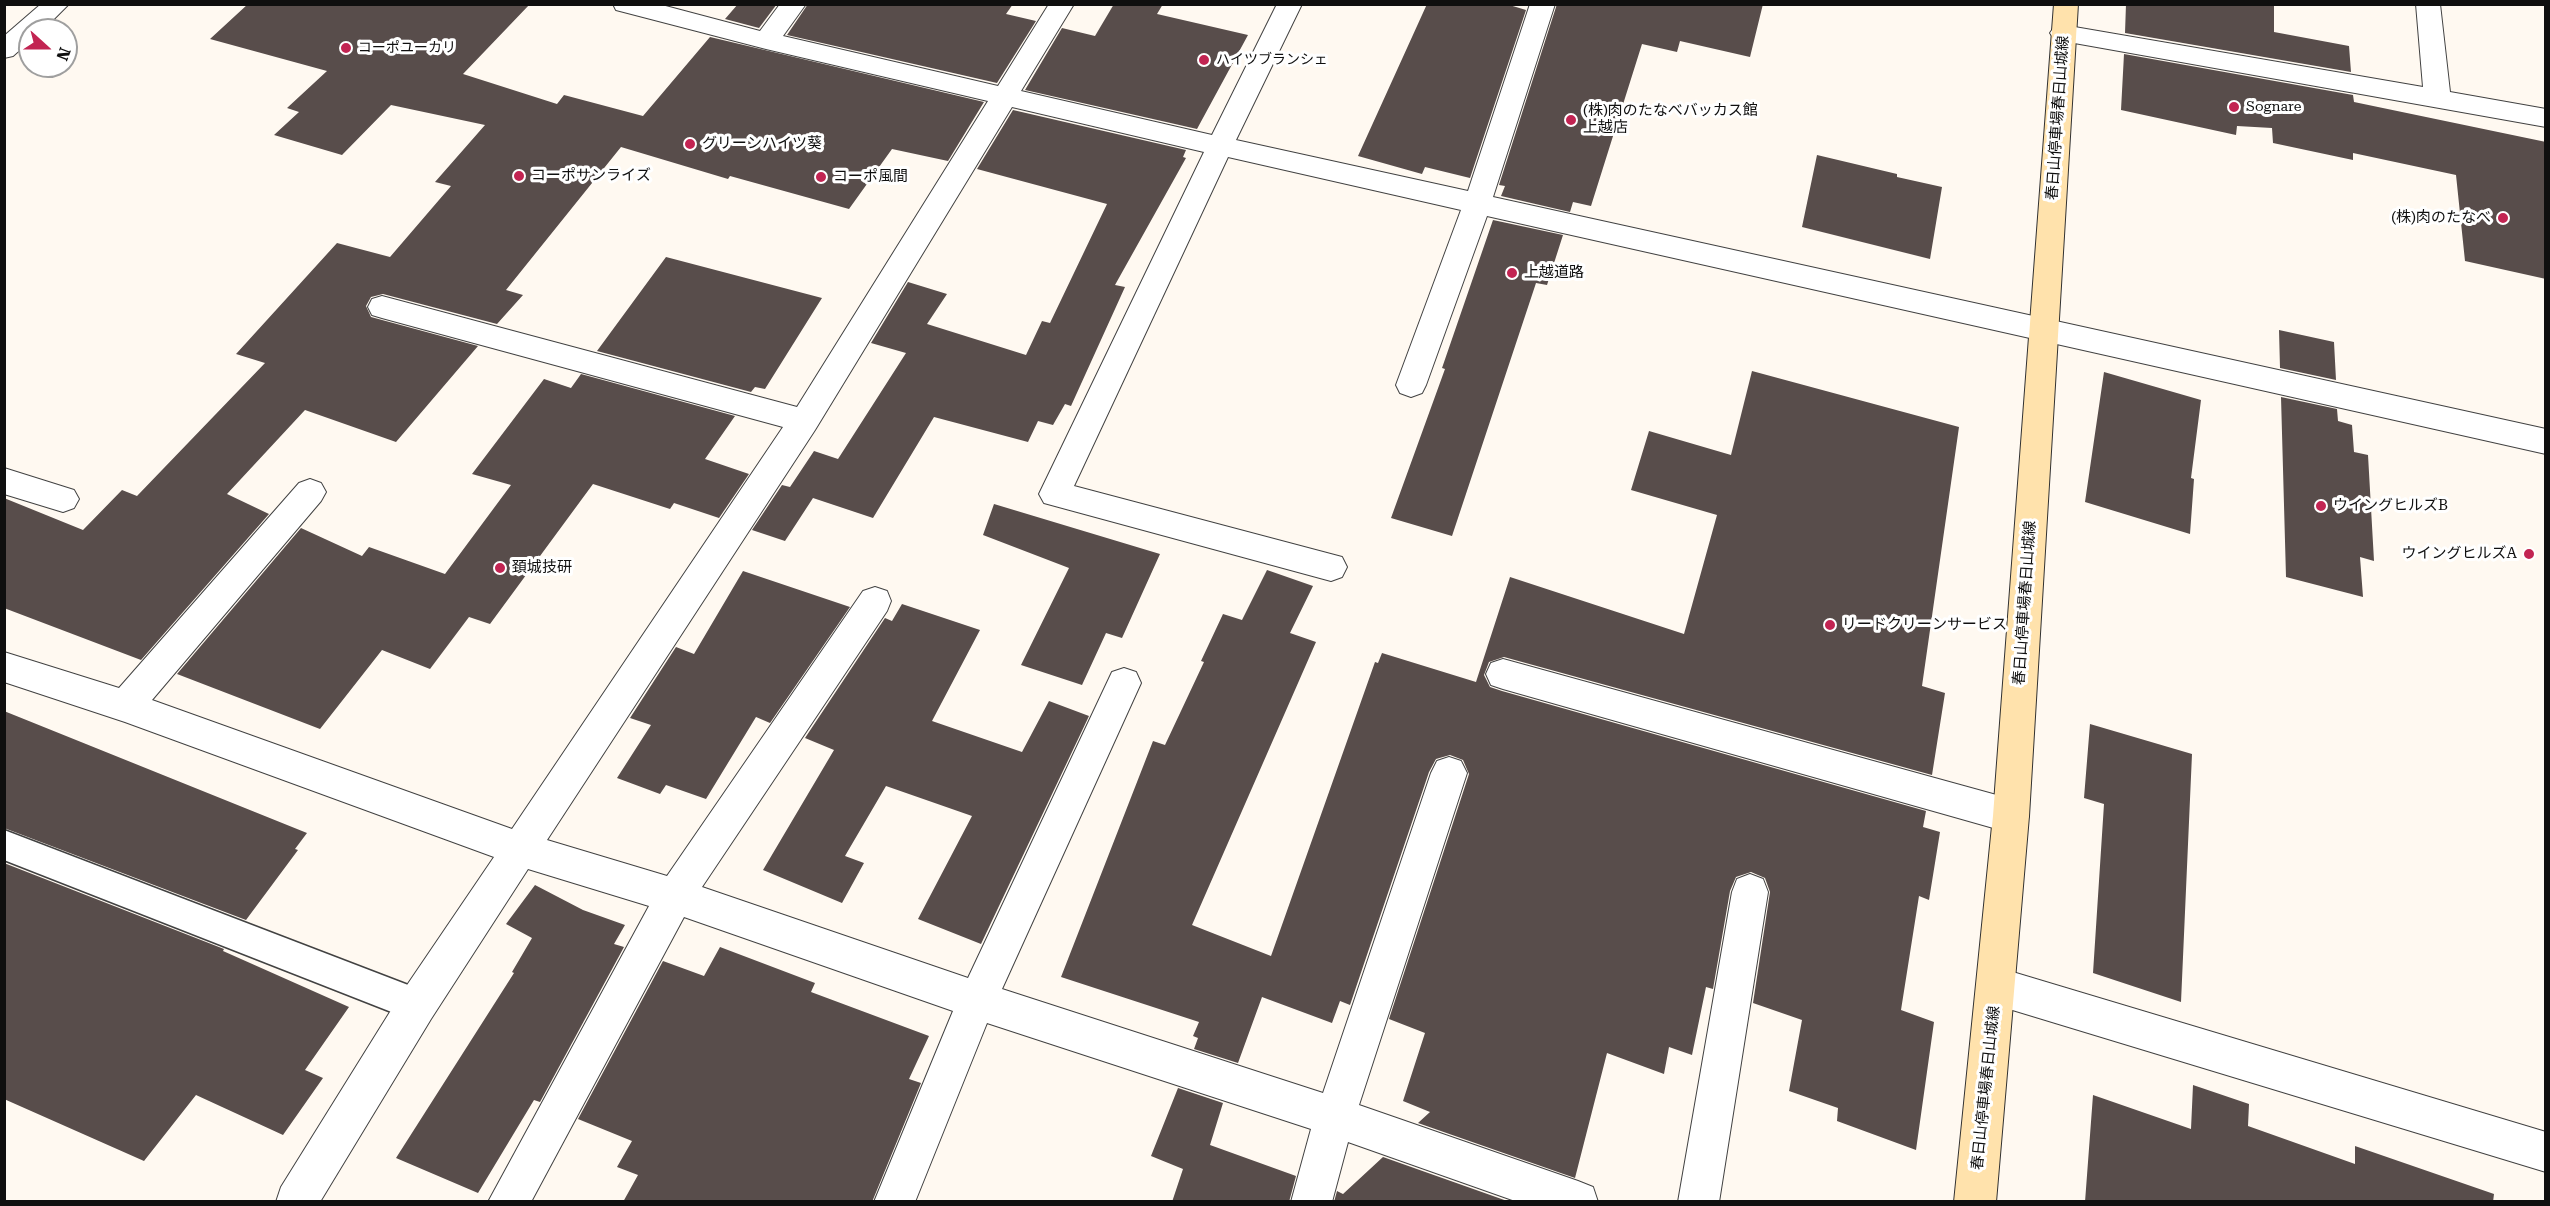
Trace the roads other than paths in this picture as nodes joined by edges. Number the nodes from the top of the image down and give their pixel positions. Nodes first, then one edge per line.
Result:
1 (57, 4) edge
2 (625, 4) edge
3 (794, 4) edge
4 (1062, 4) edge
5 (1290, 4) edge
6 (1543, 4) edge
7 (2428, 4) edge
8 (2064, 19) edge
9 (766, 41) junction
10 (4, 50) edge
11 (1005, 94) junction
12 (2437, 97) junction
13 (2546, 118) edge
14 (1220, 146) junction
15 (1477, 204) junction
16 (382, 307) dead end
17 (2043, 328) junction
18 (1411, 385) dead end
19 (804, 421) junction
20 (2546, 442) edge
21 (4, 481) edge
22 (310, 492) dead end
23 (63, 499) dead end
24 (1331, 567) dead end
25 (875, 601) dead end
26 (4, 667) edge
27 (1503, 674) dead end
28 (1124, 683) dead end
29 (125, 706) junction
30 (1449, 773) dead end
31 (2012, 816) junction
32 (4, 845) edge
33 (519, 849) junction
34 (1750, 892) dead end
35 (675, 896) junction
36 (1996, 986) junction
37 (977, 1000) junction
38 (417, 1005) junction
39 (1335, 1117) junction
40 (2546, 1152) edge
41 (296, 1202) edge
42 (508, 1202) edge
43 (894, 1202) edge
44 (1311, 1202) edge
45 (1578, 1202) edge
46 (1698, 1202) edge
47 (1975, 1202) edge

1 - 10 street
2 - 9 street
3 - 9 street
4 - 11 street
5 - 14 street
6 - 15 street
7 - 12 street
8 - 12 street
8 - 17 main road, 春日山停車場春日山城線
9 - 11 street
11 - 14 street
11 - 19 street
12 - 13 street
14 - 15 street
14 - 24 street
15 - 17 street
15 - 18 street
16 - 19 street
17 - 20 street
17 - 31 main road, 春日山停車場春日山城線
19 - 33 street
21 - 23 street
22 - 29 street
25 - 35 street
26 - 29 street
27 - 31 street
28 - 37 street
29 - 33 street
30 - 39 street
31 - 36 main road, 春日山停車場春日山城線
32 - 38 lane
33 - 35 street
33 - 38 street
34 - 46 street
35 - 37 street
35 - 42 street
36 - 40 street
36 - 47 main road, 春日山停車場春日山城線
37 - 39 street
37 - 43 street
38 - 41 street
39 - 44 street
39 - 45 street

